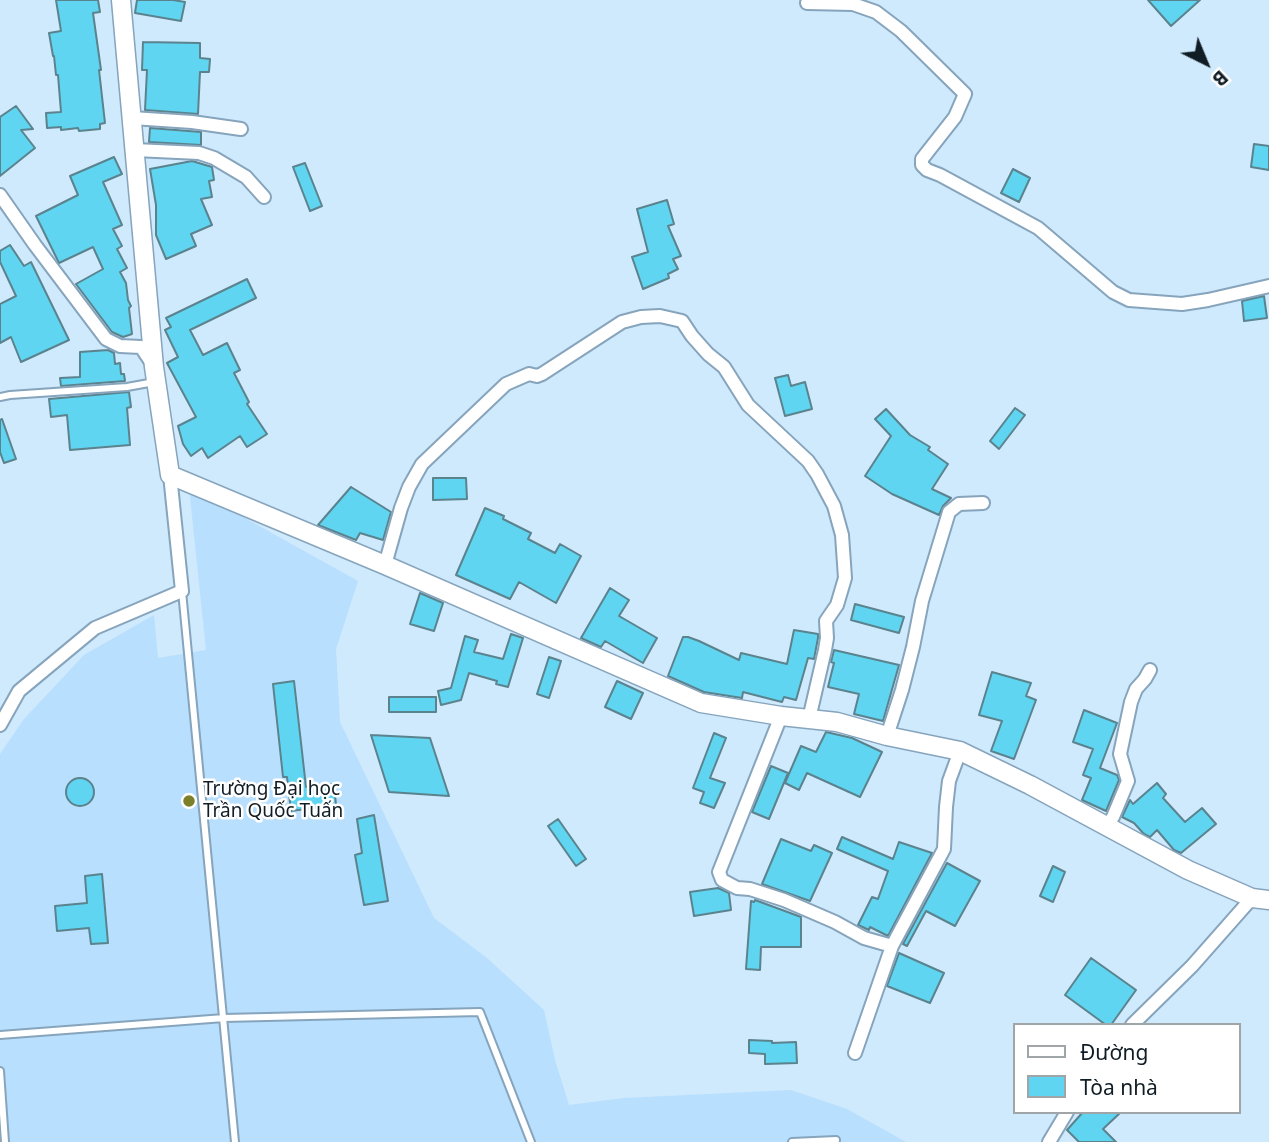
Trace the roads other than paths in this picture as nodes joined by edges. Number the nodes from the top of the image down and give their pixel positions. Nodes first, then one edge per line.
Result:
1 (121, 0) edge
2 (807, 3) dead end
3 (132, 118) junction
4 (241, 128) dead end
5 (135, 150) junction
6 (0, 195) edge
7 (264, 197) dead end
8 (1269, 286) edge
9 (154, 367) junction
10 (0, 397) edge
11 (170, 475) junction
12 (983, 503) dead end
13 (385, 565) junction
14 (182, 591) junction
15 (1150, 670) dead end
16 (782, 716) junction
17 (809, 719) junction
18 (0, 725) edge
19 (887, 736) junction
20 (960, 751) junction
21 (1107, 825) junction
22 (1261, 899) edge
23 (892, 946) junction
24 (224, 1018) junction
25 (1134, 1023) edge
26 (0, 1035) edge
27 (855, 1053) dead end
28 (0, 1071) edge
29 (1066, 1114) edge
30 (836, 1140) dead end
31 (5, 1142) edge
32 (235, 1142) edge
33 (531, 1142) edge
34 (793, 1142) edge
35 (1049, 1142) edge

1 - 3 street
2 - 8 street
3 - 4 street
3 - 5 street
5 - 7 street
5 - 9 street
6 - 9 street
9 - 10 lane
9 - 11 street
11 - 13 street
11 - 14 street
12 - 19 street
13 - 16 street
13 - 17 street
14 - 18 street
14 - 24 lane
15 - 21 street
16 - 17 street
16 - 23 street
17 - 19 street
19 - 20 street
20 - 21 street
20 - 23 street
21 - 22 street
22 - 25 street
23 - 27 street
24 - 26 lane
24 - 32 lane
24 - 33 lane
28 - 31 lane
29 - 35 street
30 - 34 lane

